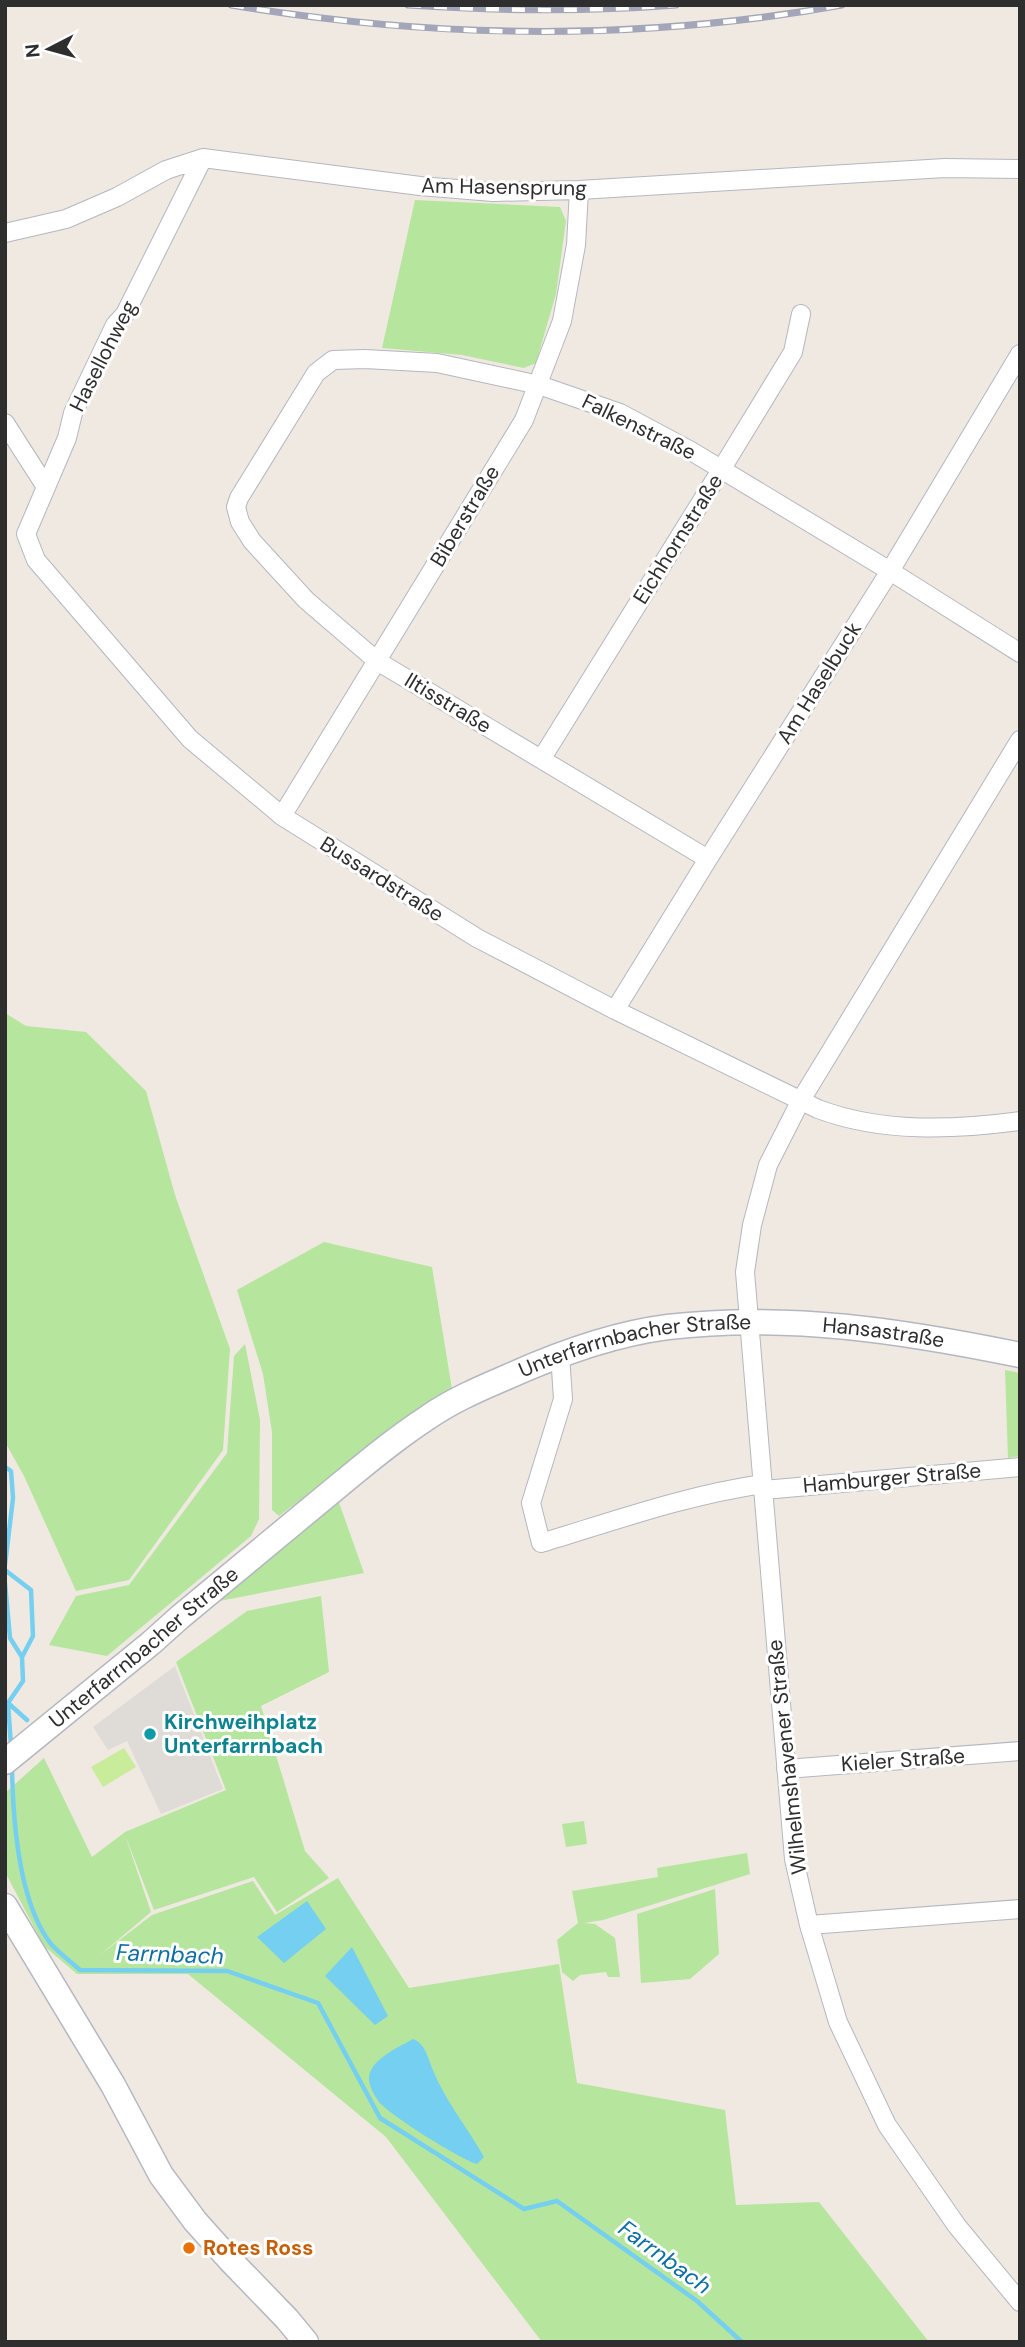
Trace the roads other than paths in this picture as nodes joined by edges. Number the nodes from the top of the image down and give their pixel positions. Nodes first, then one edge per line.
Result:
1 (203, 158) junction
2 (1020, 169) edge
3 (579, 190) junction
4 (5, 233) edge
5 (802, 314) dead end
6 (1020, 354) edge
7 (539, 385) junction
8 (5, 423) edge
9 (721, 470) junction
10 (46, 487) junction
11 (239, 498) joint
12 (36, 560) joint
13 (890, 571) junction
14 (1020, 653) edge
15 (377, 660) junction
16 (1020, 740) edge
17 (542, 758) junction
18 (282, 816) junction
19 (708, 859) junction
20 (615, 1010) junction
21 (801, 1100) junction
22 (1020, 1121) edge
23 (748, 1321) junction
24 (560, 1354) junction
25 (1020, 1355) edge
26 (1020, 1467) edge
27 (764, 1487) junction
28 (1020, 1751) edge
29 (5, 1762) edge
30 (786, 1769) junction
31 (5, 1906) edge
32 (1020, 1909) edge
33 (809, 1925) junction
34 (1020, 2302) edge
35 (306, 2342) edge

1 - 3 street, Am Hasensprung
1 - 4 street, Am Hasensprung
1 - 10 street, Hasellohweg
2 - 3 street, Am Hasensprung
3 - 7 street, Biberstraße
5 - 9 street, Eichhornstraße
6 - 13 street, Am Haselbuck
7 - 9 street, Falkenstraße
7 - 11 street, Falkenstraße
7 - 15 street, Biberstraße
8 - 10 street
9 - 13 street, Falkenstraße
9 - 17 street, Eichhornstraße
10 - 12 street, Hasellohweg
11 - 15 street, Iltisstraße
12 - 18 street, Bussardstraße
13 - 14 street, Falkenstraße
13 - 19 street, Am Haselbuck
15 - 17 street, Iltisstraße
15 - 18 street, Biberstraße
16 - 21 street, Unterfarrnbacher Straße
17 - 19 street, Iltisstraße
18 - 20 street, Bussardstraße
19 - 20 street, Am Haselbuck
20 - 21 street, Bussardstraße
21 - 22 street, Bussardstraße
21 - 23 street, Unterfarrnbacher Straße
23 - 24 street, Unterfarrnbacher Straße
23 - 25 street, Hansastraße
23 - 27 street, Wilhelmshavener Straße
24 - 27 street, Hamburger Straße
24 - 29 street, Unterfarrnbacher Straße
26 - 27 street, Hamburger Straße
27 - 30 street, Wilhelmshavener Straße
28 - 30 street, Kieler Straße
30 - 33 street, Wilhelmshavener Straße
31 - 35 street
32 - 33 street
33 - 34 street, Wilhelmshavener Straße

